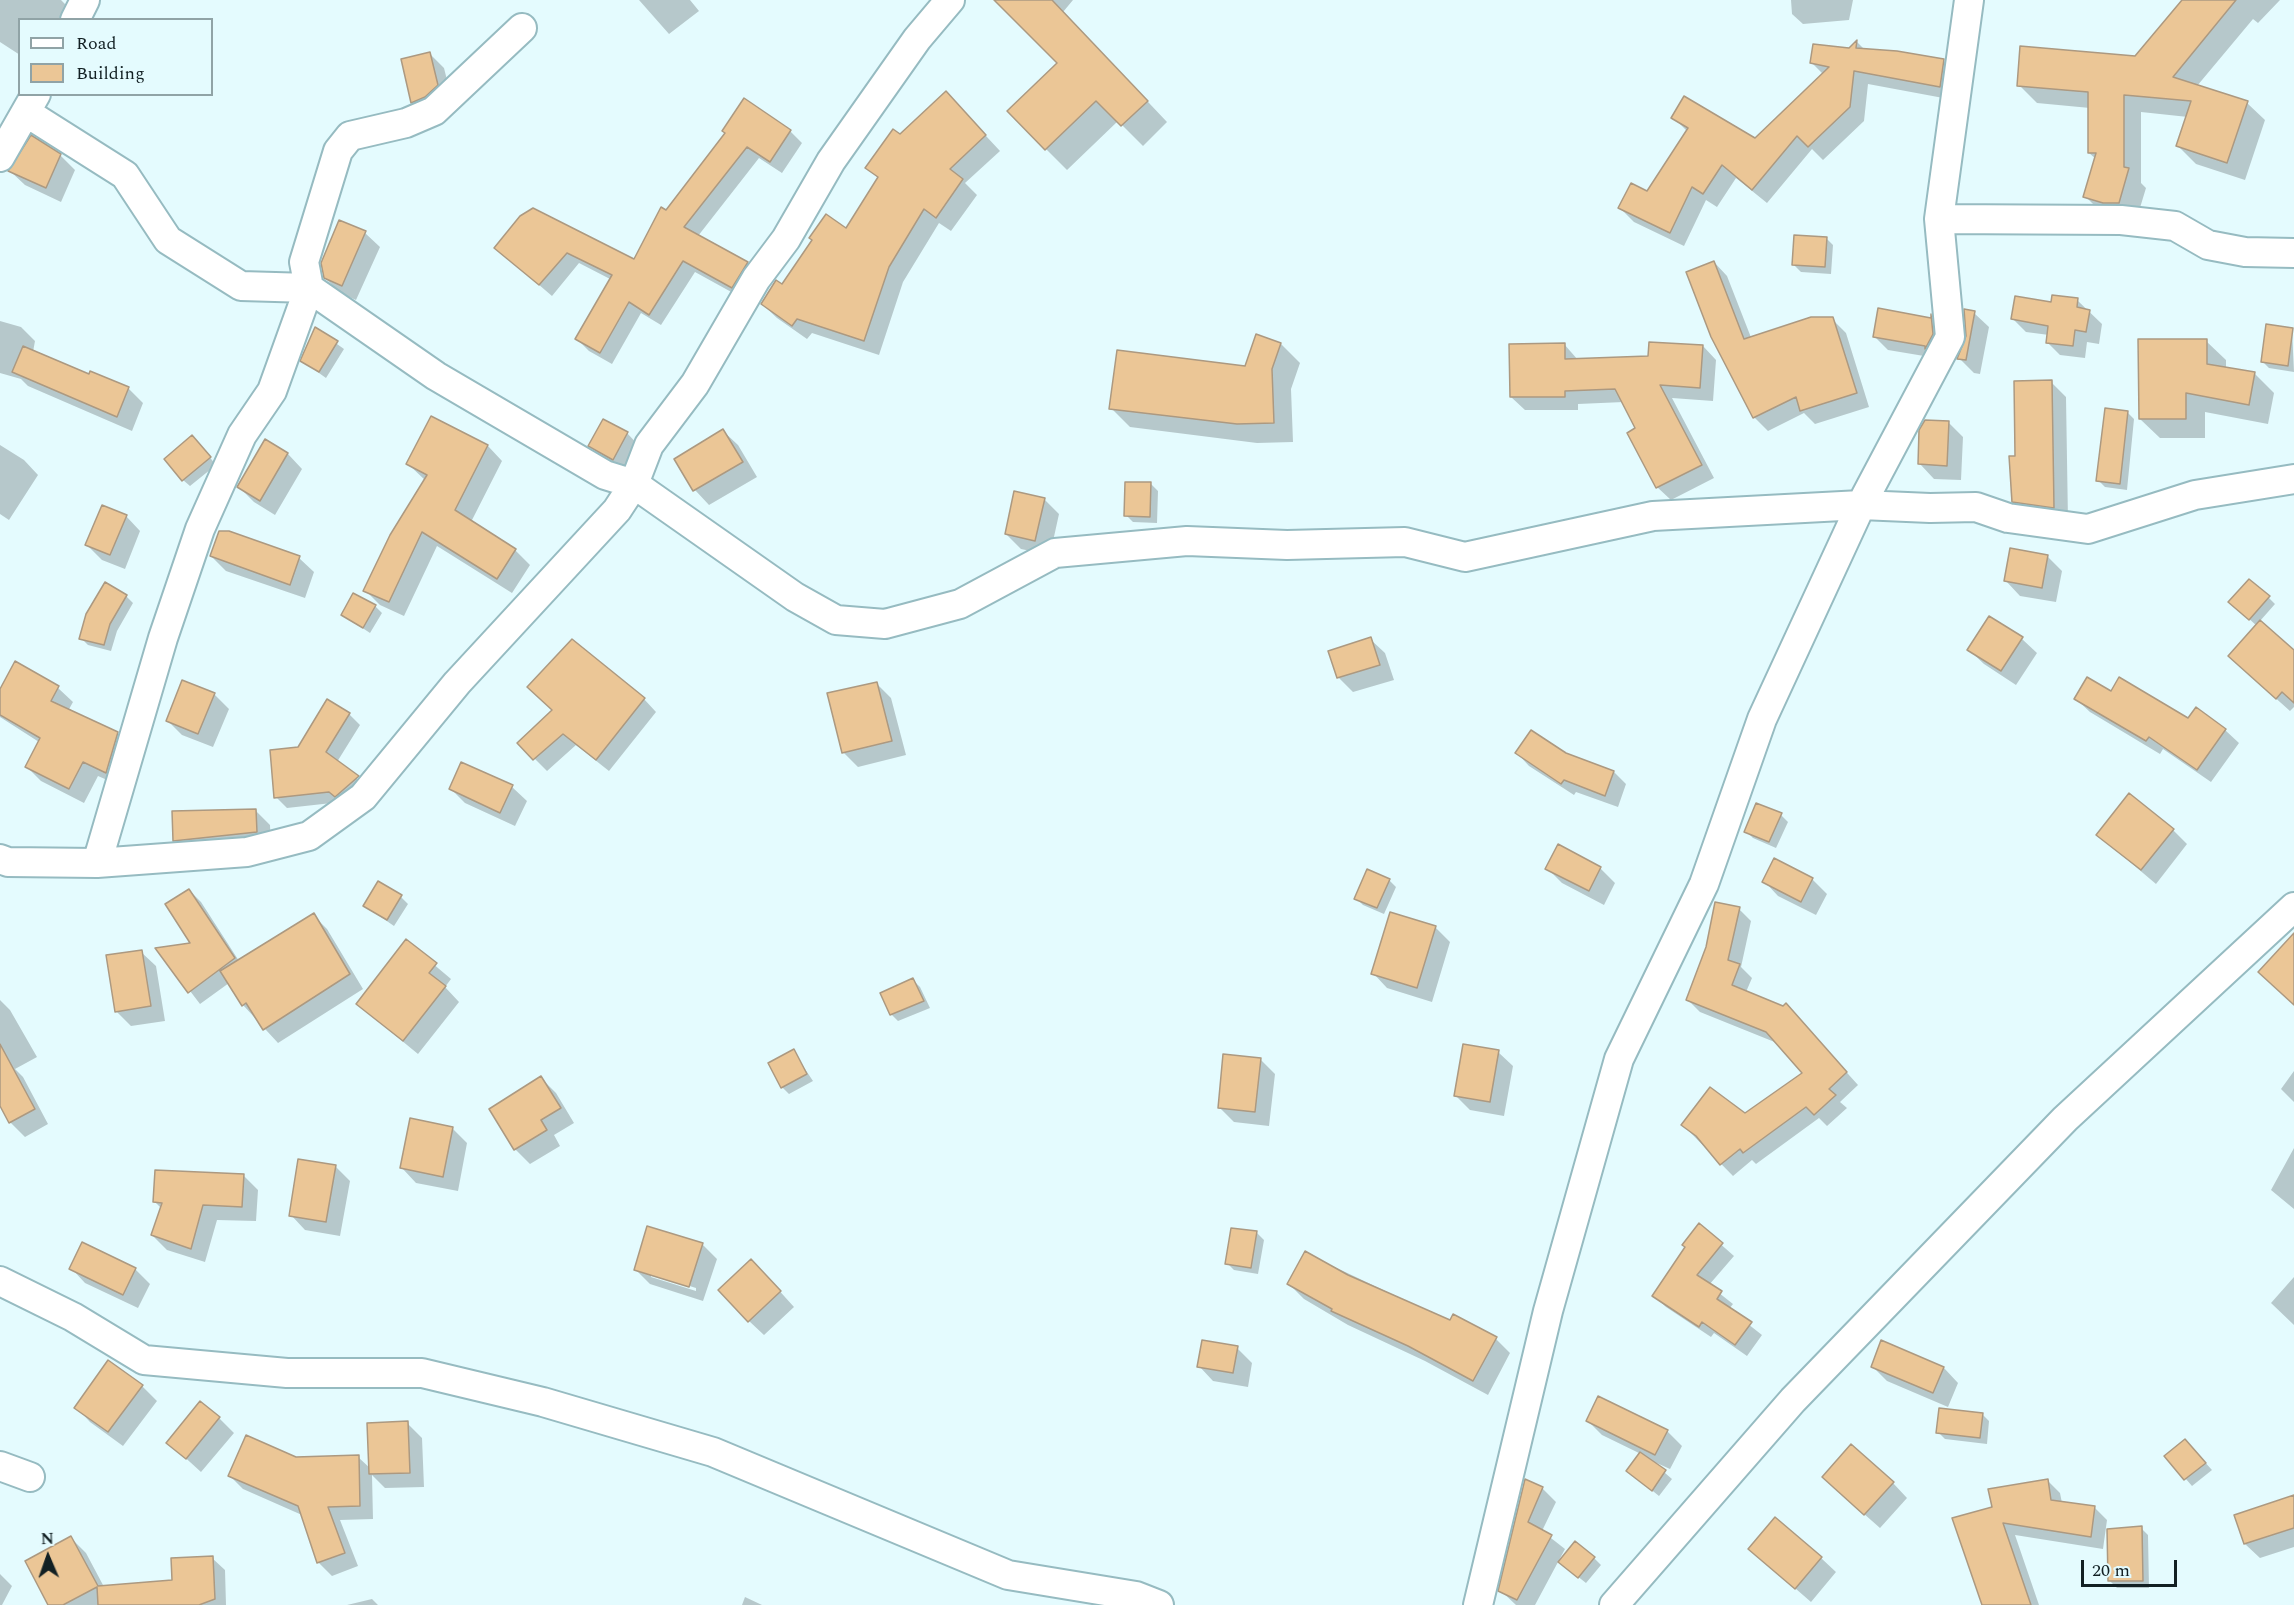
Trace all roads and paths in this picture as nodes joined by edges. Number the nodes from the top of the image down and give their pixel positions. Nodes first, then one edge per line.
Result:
1 (85, 0) edge
2 (950, 0) edge
3 (1969, 0) edge
4 (76, 18) edge
5 (522, 28) dead end
6 (32, 104) edge
7 (0, 157) edge
8 (1939, 219) junction
9 (2294, 253) edge
10 (309, 288) junction
11 (2294, 479) edge
12 (634, 484) junction
13 (1861, 505) junction
14 (0, 859) edge
15 (97, 863) junction
16 (2294, 907) edge
17 (0, 1281) edge
18 (0, 1466) edge
19 (30, 1477) dead end
20 (1159, 1605) edge
21 (1478, 1605) edge
22 (1614, 1605) edge

1 - 4 street
2 - 12 street
3 - 8 street
5 - 10 street
6 - 7 street
6 - 10 street
8 - 9 street
8 - 13 street
10 - 12 street
10 - 15 street
11 - 13 street
12 - 13 street
12 - 15 street
13 - 21 street
14 - 15 street
16 - 22 street
17 - 20 street
18 - 19 street

